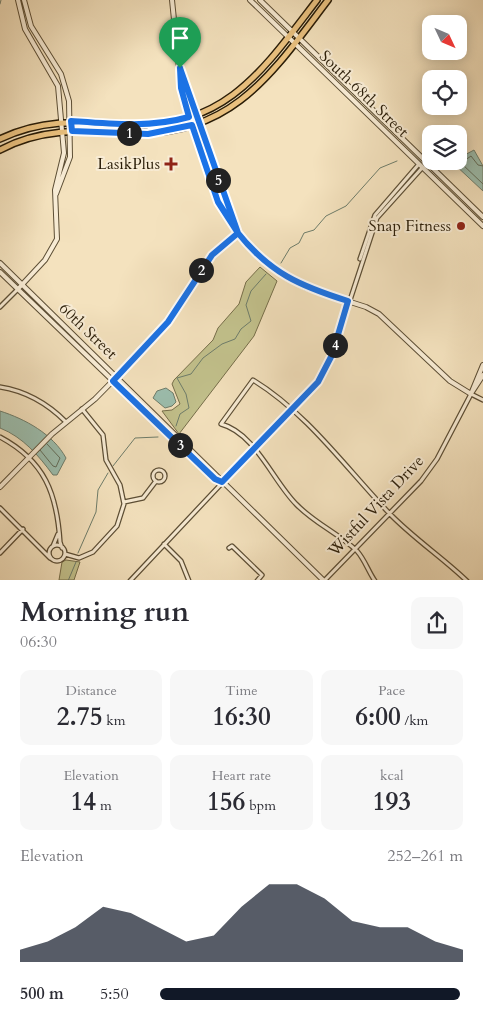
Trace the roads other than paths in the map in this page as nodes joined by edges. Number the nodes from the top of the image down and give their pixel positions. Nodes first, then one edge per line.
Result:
1 (18, 0) edge
2 (24, 0) edge
3 (172, 0) edge
4 (250, 0) edge
5 (260, 0) edge
6 (317, 0) edge
7 (328, 0) edge
8 (293, 32) junction
9 (288, 38) junction
10 (300, 38) junction
11 (295, 44) junction
12 (180, 68) junction
13 (195, 114) junction
14 (189, 117) junction
15 (71, 121) junction
16 (62, 122) junction
17 (198, 122) junction
18 (192, 125) junction
19 (62, 131) junction
20 (72, 131) junction
21 (0, 139) edge
22 (0, 150) edge
23 (421, 166) junction
24 (55, 196) junction
25 (483, 217) edge
26 (483, 226) edge
27 (238, 233) junction
28 (0, 264) edge
29 (0, 272) edge
30 (22, 285) junction
31 (18, 289) junction
32 (348, 301) junction
33 (0, 307) edge
34 (483, 366) edge
35 (483, 375) edge
36 (117, 377) junction
37 (113, 381) junction
38 (0, 387) edge
39 (471, 394) junction
40 (483, 400) edge
41 (82, 410) junction
42 (292, 410) junction
43 (66, 422) junction
44 (0, 437) edge
45 (254, 449) junction
46 (30, 456) junction
47 (156, 481) dead end
48 (221, 482) junction
49 (0, 486) edge
50 (124, 502) junction
51 (0, 508) edge
52 (389, 513) junction
53 (23, 529) junction
54 (58, 533) junction
55 (164, 544) junction
56 (40, 546) junction
57 (52, 547) junction
58 (62, 548) junction
59 (230, 548) dead end
60 (354, 549) junction
61 (0, 553) edge
62 (65, 554) junction
63 (50, 558) junction
64 (130, 580) edge
65 (189, 580) edge
66 (257, 580) edge
67 (324, 580) edge
68 (375, 580) edge
69 (467, 580) edge

1 - 16 street
2 - 15 street
3 - 12 street
4 - 9 street, South 68th Street
5 - 8 street, South 68th Street
6 - 8 main road
7 - 10 main road
8 - 9 main road
8 - 10 street, South 68th Street
9 - 11 street, South 68th Street
9 - 13 main road
10 - 11 main road
10 - 25 street, South 68th Street
11 - 17 main road
11 - 23 street, South 68th Street
12 - 13 street
12 - 14 street
13 - 14 main road
13 - 17 street
14 - 15 main road
14 - 18 street
15 - 16 main road
15 - 20 street
16 - 19 street
16 - 21 main road
17 - 18 main road
17 - 27 street
18 - 20 main road
18 - 27 street
19 - 20 main road
19 - 22 main road
19 - 24 street
20 - 24 street
23 - 26 street, South 68th Street
23 - 32 street
24 - 30 street
27 - 32 street
27 - 36 street
28 - 30 street, 60th Street
29 - 31 street, 60th Street
30 - 31 street
30 - 36 street, 60th Street
31 - 33 street
31 - 37 street, 60th Street
32 - 39 street
32 - 42 street
34 - 39 street, Wistful Vista Drive
35 - 39 street, Wistful Vista Drive
36 - 37 street
36 - 48 street, 60th Street
37 - 41 street
37 - 48 street, 60th Street
38 - 43 street
39 - 40 street
39 - 52 street, Wistful Vista Drive
41 - 43 street
41 - 50 street
42 - 45 street
42 - 45 street
42 - 52 street
43 - 46 street
44 - 46 street
45 - 48 street
45 - 60 street
46 - 49 street
46 - 54 street
47 - 50 street
48 - 55 street
48 - 67 street, 60th Street
50 - 62 street
51 - 53 street
52 - 60 street, Wistful Vista Drive
52 - 69 street
53 - 56 street
53 - 61 street
54 - 57 street
54 - 58 street
55 - 64 street
55 - 65 street
56 - 57 street
56 - 63 street
57 - 58 street
57 - 63 street
58 - 62 street
59 - 66 street
60 - 67 street, Wistful Vista Drive
60 - 68 street
62 - 63 street

